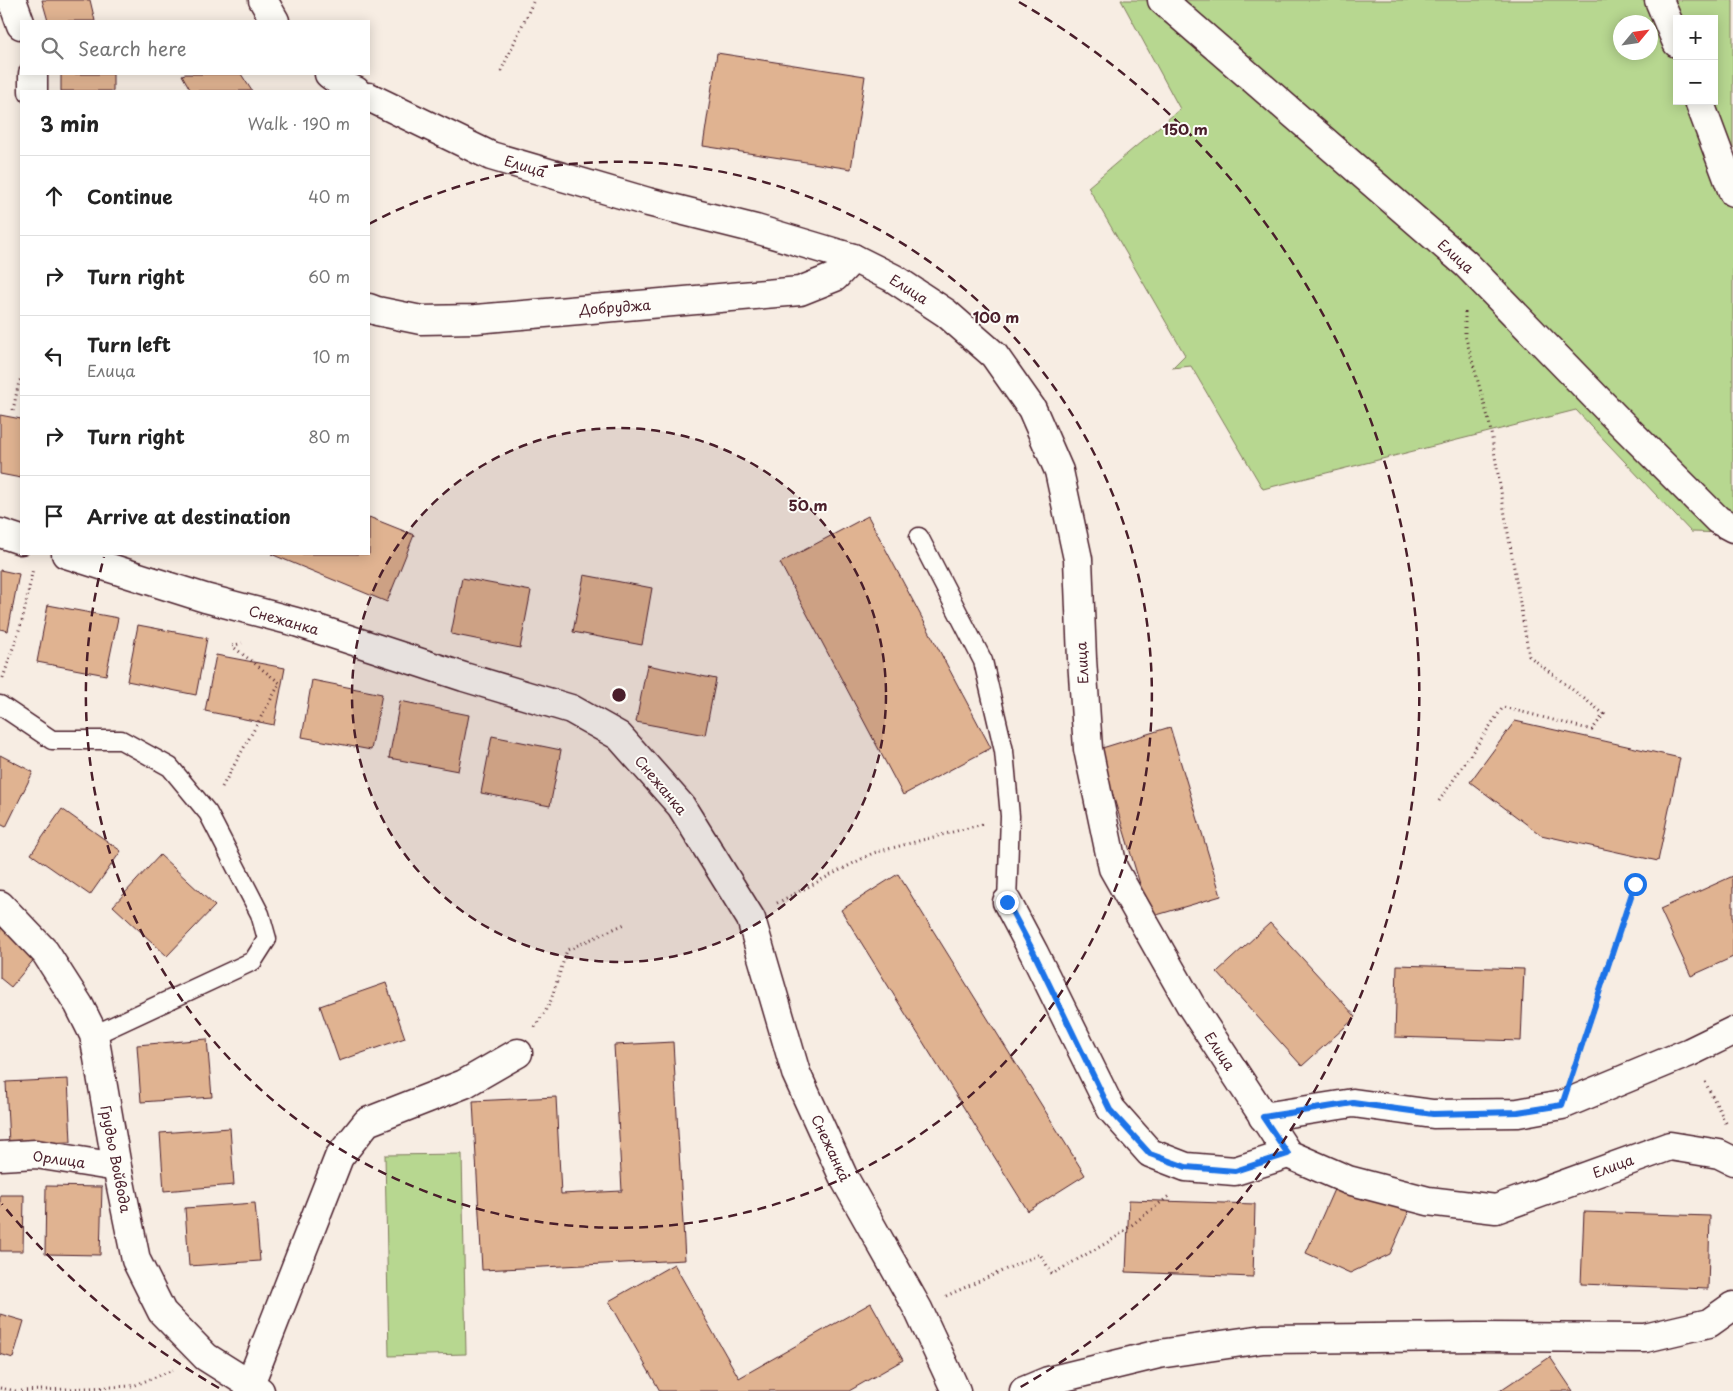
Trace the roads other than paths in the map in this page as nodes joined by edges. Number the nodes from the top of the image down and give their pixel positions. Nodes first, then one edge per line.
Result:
1 (12, 0) edge
2 (264, 0) edge
3 (1162, 0) edge
4 (1659, 0) edge
5 (274, 20) edge
6 (20, 22) edge
7 (1673, 33) edge
8 (34, 75) edge
9 (330, 75) edge
10 (33, 90) edge
11 (354, 90) edge
12 (370, 97) edge
13 (1700, 105) edge
14 (1733, 192) edge
15 (853, 258) junction
16 (370, 308) edge
17 (1733, 528) edge
18 (0, 533) edge
19 (919, 537) dead end
20 (20, 540) edge
21 (69, 555) edge
22 (0, 705) edge
23 (1007, 902) joint
24 (0, 905) edge
25 (1733, 1031) edge
26 (94, 1035) junction
27 (518, 1053) road end
28 (1263, 1117) junction
29 (1288, 1154) junction
30 (0, 1156) edge
31 (1733, 1162) edge
32 (117, 1167) junction
33 (1733, 1306) edge
34 (255, 1387) edge
35 (956, 1391) edge
36 (1024, 1391) edge

1 - 6 street
2 - 5 street
3 - 17 street, Елица
4 - 7 street
8 - 10 street
9 - 11 street
12 - 15 street, Елица
13 - 14 street
15 - 16 street, Добруджа
15 - 28 street, Елица
18 - 20 street
19 - 23 lane
21 - 35 street, Снежанка
22 - 26 lane
23 - 29 street
24 - 26 street, Грудьо Войвода
25 - 28 street
26 - 32 street, Грудьо Войвода
27 - 34 street
28 - 29 street, Елица
29 - 31 street, Елица
30 - 32 street, Орлица
32 - 34 street, Грудьо Войвода
33 - 36 street

